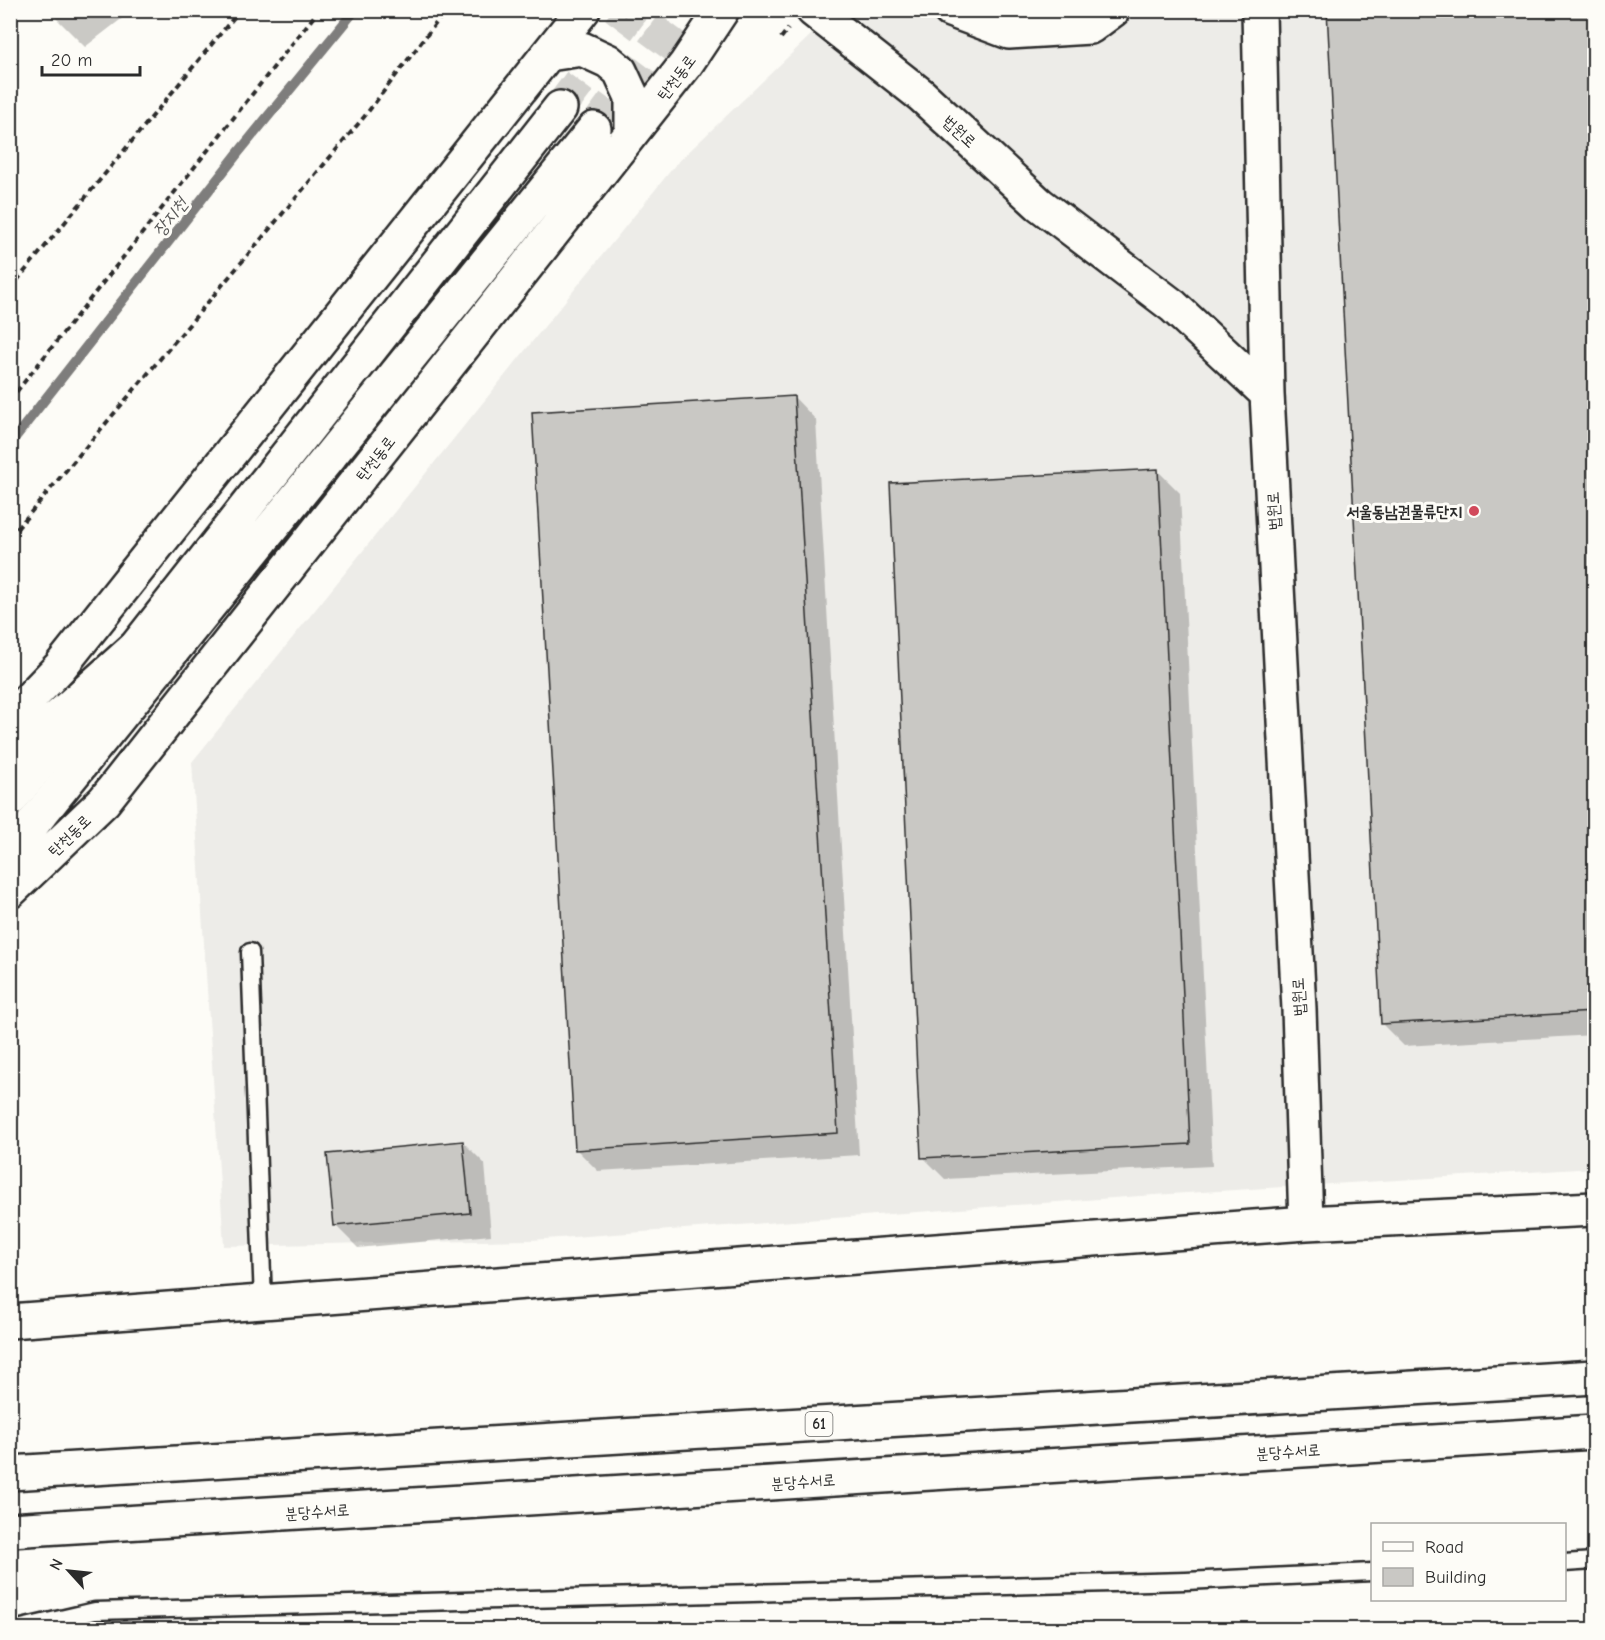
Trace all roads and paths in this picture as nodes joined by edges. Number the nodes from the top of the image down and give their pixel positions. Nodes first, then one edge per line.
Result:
1 (240, 10) edge
2 (319, 10) edge
3 (446, 10) edge
4 (583, 10) edge
5 (722, 10) edge
6 (813, 10) edge
7 (950, 10) edge
8 (1113, 10) edge
9 (1259, 10) edge
10 (549, 54) junction
11 (560, 108) tunnel mouth
12 (594, 129) tunnel mouth
13 (632, 132) junction
14 (10, 289) edge
15 (1267, 394) junction
16 (10, 400) edge
17 (10, 537) edge
18 (136, 647) junction
19 (10, 720) edge
20 (10, 760) edge
21 (10, 800) edge
22 (10, 852) edge
23 (10, 891) edge
24 (250, 952) dead end
25 (1594, 1209) edge
26 (1306, 1223) junction
27 (263, 1302) junction
28 (10, 1321) edge
29 (1594, 1377) edge
30 (1594, 1432) edge
31 (10, 1473) edge
32 (10, 1530) edge
33 (1594, 1561) edge
34 (1566, 1563) edge
35 (1371, 1572) edge
36 (13, 1629) edge

1 - 14 path
2 - 16 path
3 - 17 path
4 - 10 main road
5 - 13 main road, 탄천동로
6 - 15 main road, 법원로
7 - 8 main road
9 - 15 main road
10 - 13 main road
10 - 19 main road
11 - 18 main road
12 - 22 main road, 탄천동로
13 - 23 main road, 탄천동로
15 - 26 main road, 법원로
18 - 20 main road
18 - 21 main road
24 - 27 lane
25 - 26 main road
26 - 27 main road
27 - 28 main road
29 - 31 main road, 61
30 - 32 main road, 분당수서로
33 - 34 lane
35 - 36 lane

